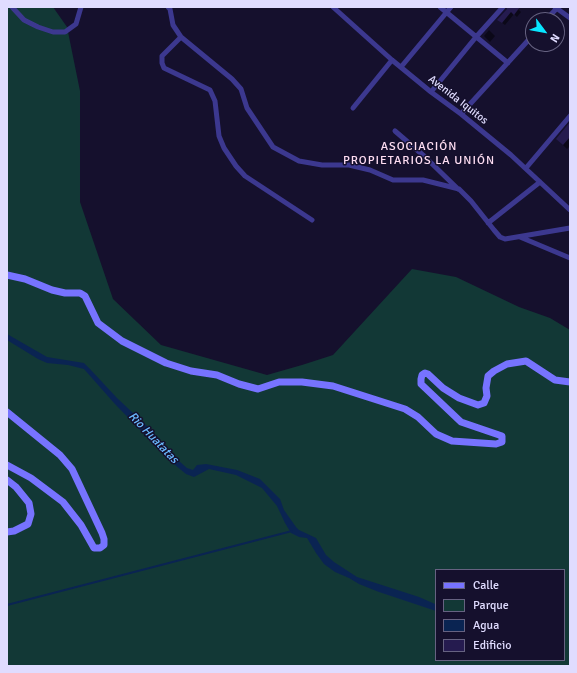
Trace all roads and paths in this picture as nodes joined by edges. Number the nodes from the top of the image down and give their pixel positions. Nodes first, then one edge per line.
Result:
1 (12, 7) edge
2 (81, 7) edge
3 (168, 7) edge
4 (333, 7) edge
5 (440, 7) edge
6 (451, 7) edge
7 (503, 7) edge
8 (556, 8) edge
9 (446, 12) junction
10 (570, 18) edge
11 (182, 37) junction
12 (476, 37) junction
13 (525, 44) edge
14 (392, 60) junction
15 (508, 64) junction
16 (401, 67) junction
17 (431, 92) junction
18 (353, 108) dead end
19 (461, 114) junction
20 (570, 116) edge
21 (395, 131) dead end
22 (526, 168) junction
23 (540, 182) junction
24 (459, 189) junction
25 (570, 210) edge
26 (312, 220) dead end
27 (488, 223) junction
28 (570, 228) edge
29 (519, 236) junction
30 (570, 258) edge
31 (7, 275) edge
32 (570, 382) edge
33 (7, 412) edge
34 (7, 464) edge
35 (7, 480) edge
36 (7, 532) edge

1 - 2 street
3 - 11 street
4 - 14 street, Avenida Iquitos
5 - 9 street
6 - 9 street
7 - 12 street
8 - 10 street
9 - 12 street
9 - 16 street
11 - 24 street
11 - 26 street
12 - 15 street
12 - 17 street
13 - 15 street
14 - 16 street, Avenida Iquitos
14 - 18 street
15 - 19 street
16 - 17 street, Avenida Iquitos
17 - 19 street, Avenida Iquitos
19 - 22 street, Avenida Iquitos
20 - 22 street
21 - 24 street
22 - 23 street, Avenida Iquitos
23 - 25 street, Avenida Iquitos
23 - 27 street
24 - 27 street
27 - 29 street
28 - 29 street
29 - 30 street
31 - 32 main road
33 - 34 main road
35 - 36 main road

